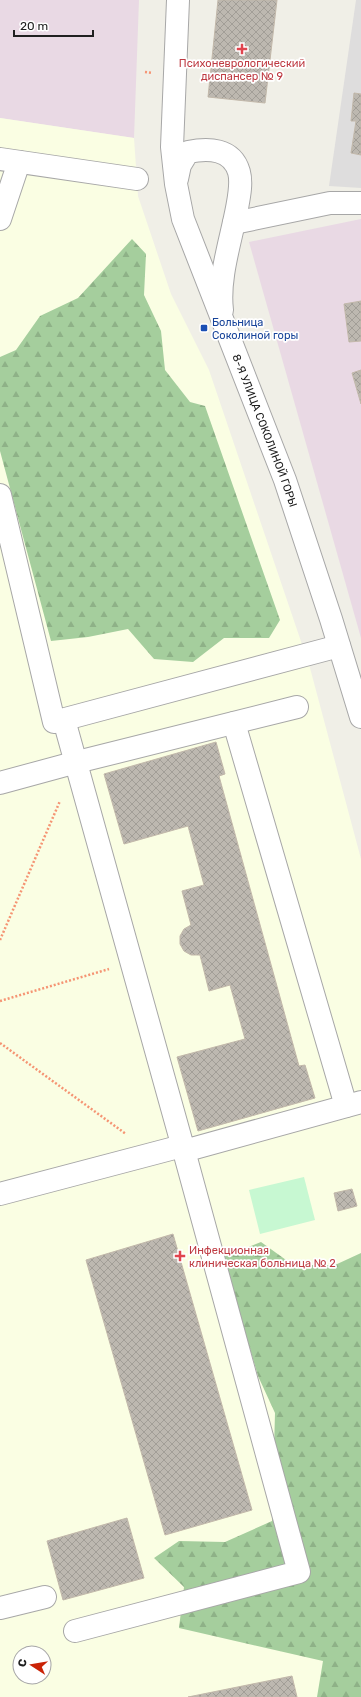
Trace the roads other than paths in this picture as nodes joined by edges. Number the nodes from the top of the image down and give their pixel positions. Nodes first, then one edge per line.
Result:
1 (178, 0) edge
2 (9, 161) edge
3 (137, 180) dead end
4 (176, 184) junction
5 (361, 203) edge
6 (0, 219) edge
7 (234, 224) junction
8 (225, 326) junction
9 (0, 495) edge
10 (339, 646) junction
11 (297, 707) dead end
12 (361, 717) edge
13 (64, 720) junction
14 (234, 723) junction
15 (77, 762) junction
16 (0, 783) edge
17 (354, 1104) edge
18 (183, 1148) junction
19 (0, 1194) edge
20 (45, 1597) dead end
21 (0, 1608) edge
22 (75, 1631) dead end

1 - 4 street, 8-Я УЛИЦА СОКОЛИНОЙ ГОРЫ
2 - 3 street
2 - 6 street
4 - 7 street
4 - 8 street, 8-Я УЛИЦА СОКОЛИНОЙ ГОРЫ
5 - 7 street
7 - 8 street
8 - 10 street, 8-Я УЛИЦА СОКОЛИНОЙ ГОРЫ
9 - 13 street
10 - 12 street, 8-Я УЛИЦА СОКОЛИНОЙ ГОРЫ
10 - 13 street
11 - 14 street
13 - 15 street
14 - 15 street
14 - 17 street
15 - 16 street
15 - 18 street
17 - 18 street
18 - 19 street
18 - 22 street
20 - 21 street

